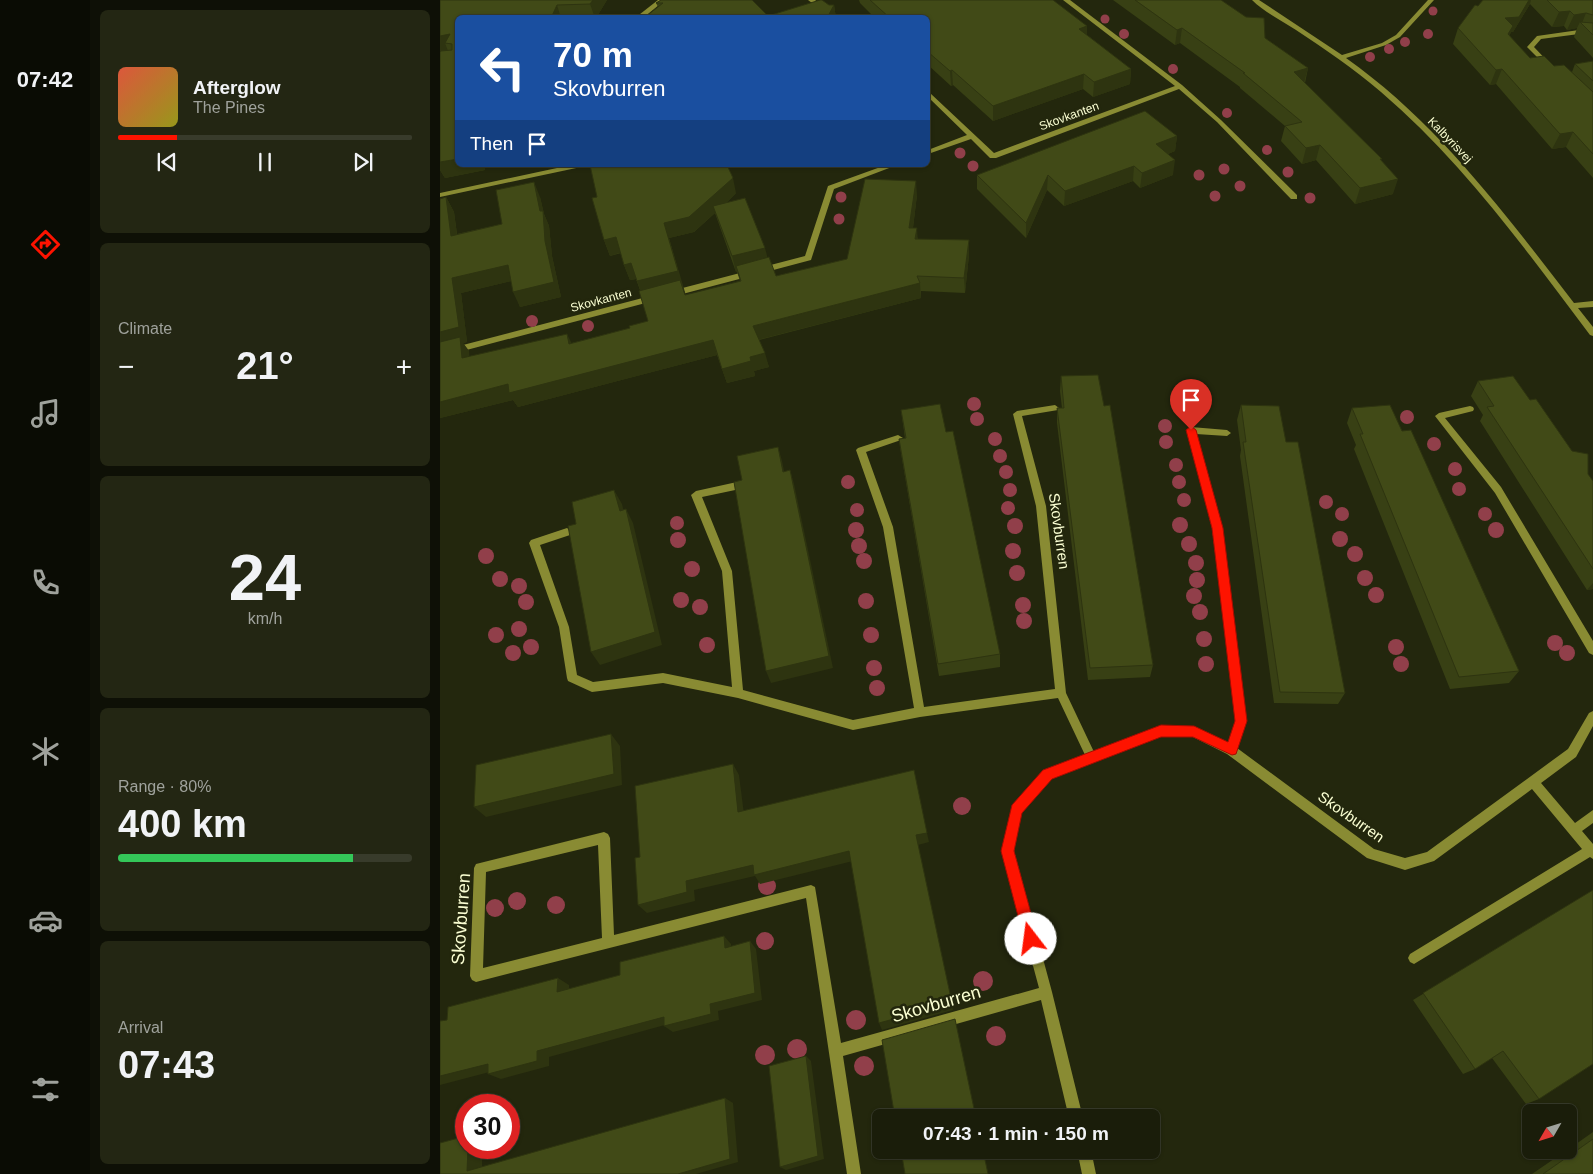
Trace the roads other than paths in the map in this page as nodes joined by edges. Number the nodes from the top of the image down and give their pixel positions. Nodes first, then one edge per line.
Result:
1 (662, 0) edge
2 (811, 0) edge
3 (1066, 0) edge
4 (1255, 0) edge
5 (1431, 0) edge
6 (642, 15) edge
7 (834, 15) edge
8 (1593, 36) edge
9 (1340, 58) junction
10 (1558, 75) edge
11 (1180, 86) junction
12 (930, 96) edge
13 (971, 136) junction
14 (930, 151) edge
15 (571, 167) edge
16 (888, 167) edge
17 (440, 195) edge
18 (1294, 197) dead end
19 (1593, 304) edge
20 (1572, 306) junction
21 (1593, 333) edge
22 (440, 354) edge
23 (1055, 408) edge
24 (1470, 409) dead end
25 (1227, 433) dead end
26 (898, 438) edge
27 (737, 486) edge
28 (567, 532) edge
29 (1593, 650) edge
30 (738, 693) junction
31 (1061, 693) junction
32 (920, 712) junction
33 (1593, 716) edge
34 (1232, 750) junction
35 (1091, 757) junction
36 (1532, 781) junction
37 (1593, 816) edge
38 (1574, 830) junction
39 (1592, 851) edge
40 (608, 942) junction
41 (1414, 958) dead end
42 (1046, 992) junction
43 (836, 1051) junction
44 (1074, 1109) edge
45 (1086, 1159) edge
46 (854, 1174) edge
47 (1089, 1174) edge

1 - 6 street
2 - 7 street
3 - 11 street
4 - 9 street, Kalbyrisvej
5 - 9 street
8 - 10 street
9 - 20 street, Kalbyrisvej
11 - 13 street, Skovkanten
11 - 18 street
12 - 13 street, Skovkanten
13 - 14 street
15 - 17 street
16 - 22 street, Skovkanten
19 - 20 street
20 - 21 street, Kalbyrisvej
23 - 31 street, Skovburren
24 - 29 street
25 - 34 street
26 - 32 street
27 - 30 street
28 - 30 street
30 - 32 street
31 - 32 street
31 - 35 street, Skovburren
33 - 36 street, Skovburren
34 - 35 street, Skovburren
34 - 36 street, Skovburren
35 - 42 street, Skovburren
36 - 38 street
37 - 38 street
38 - 39 street
39 - 41 street
40 - 40 street, Skovburren
40 - 43 street, Skovburren
42 - 43 street, Skovburren
42 - 44 street, Skovburren
43 - 46 street, Skovburren
45 - 47 street

